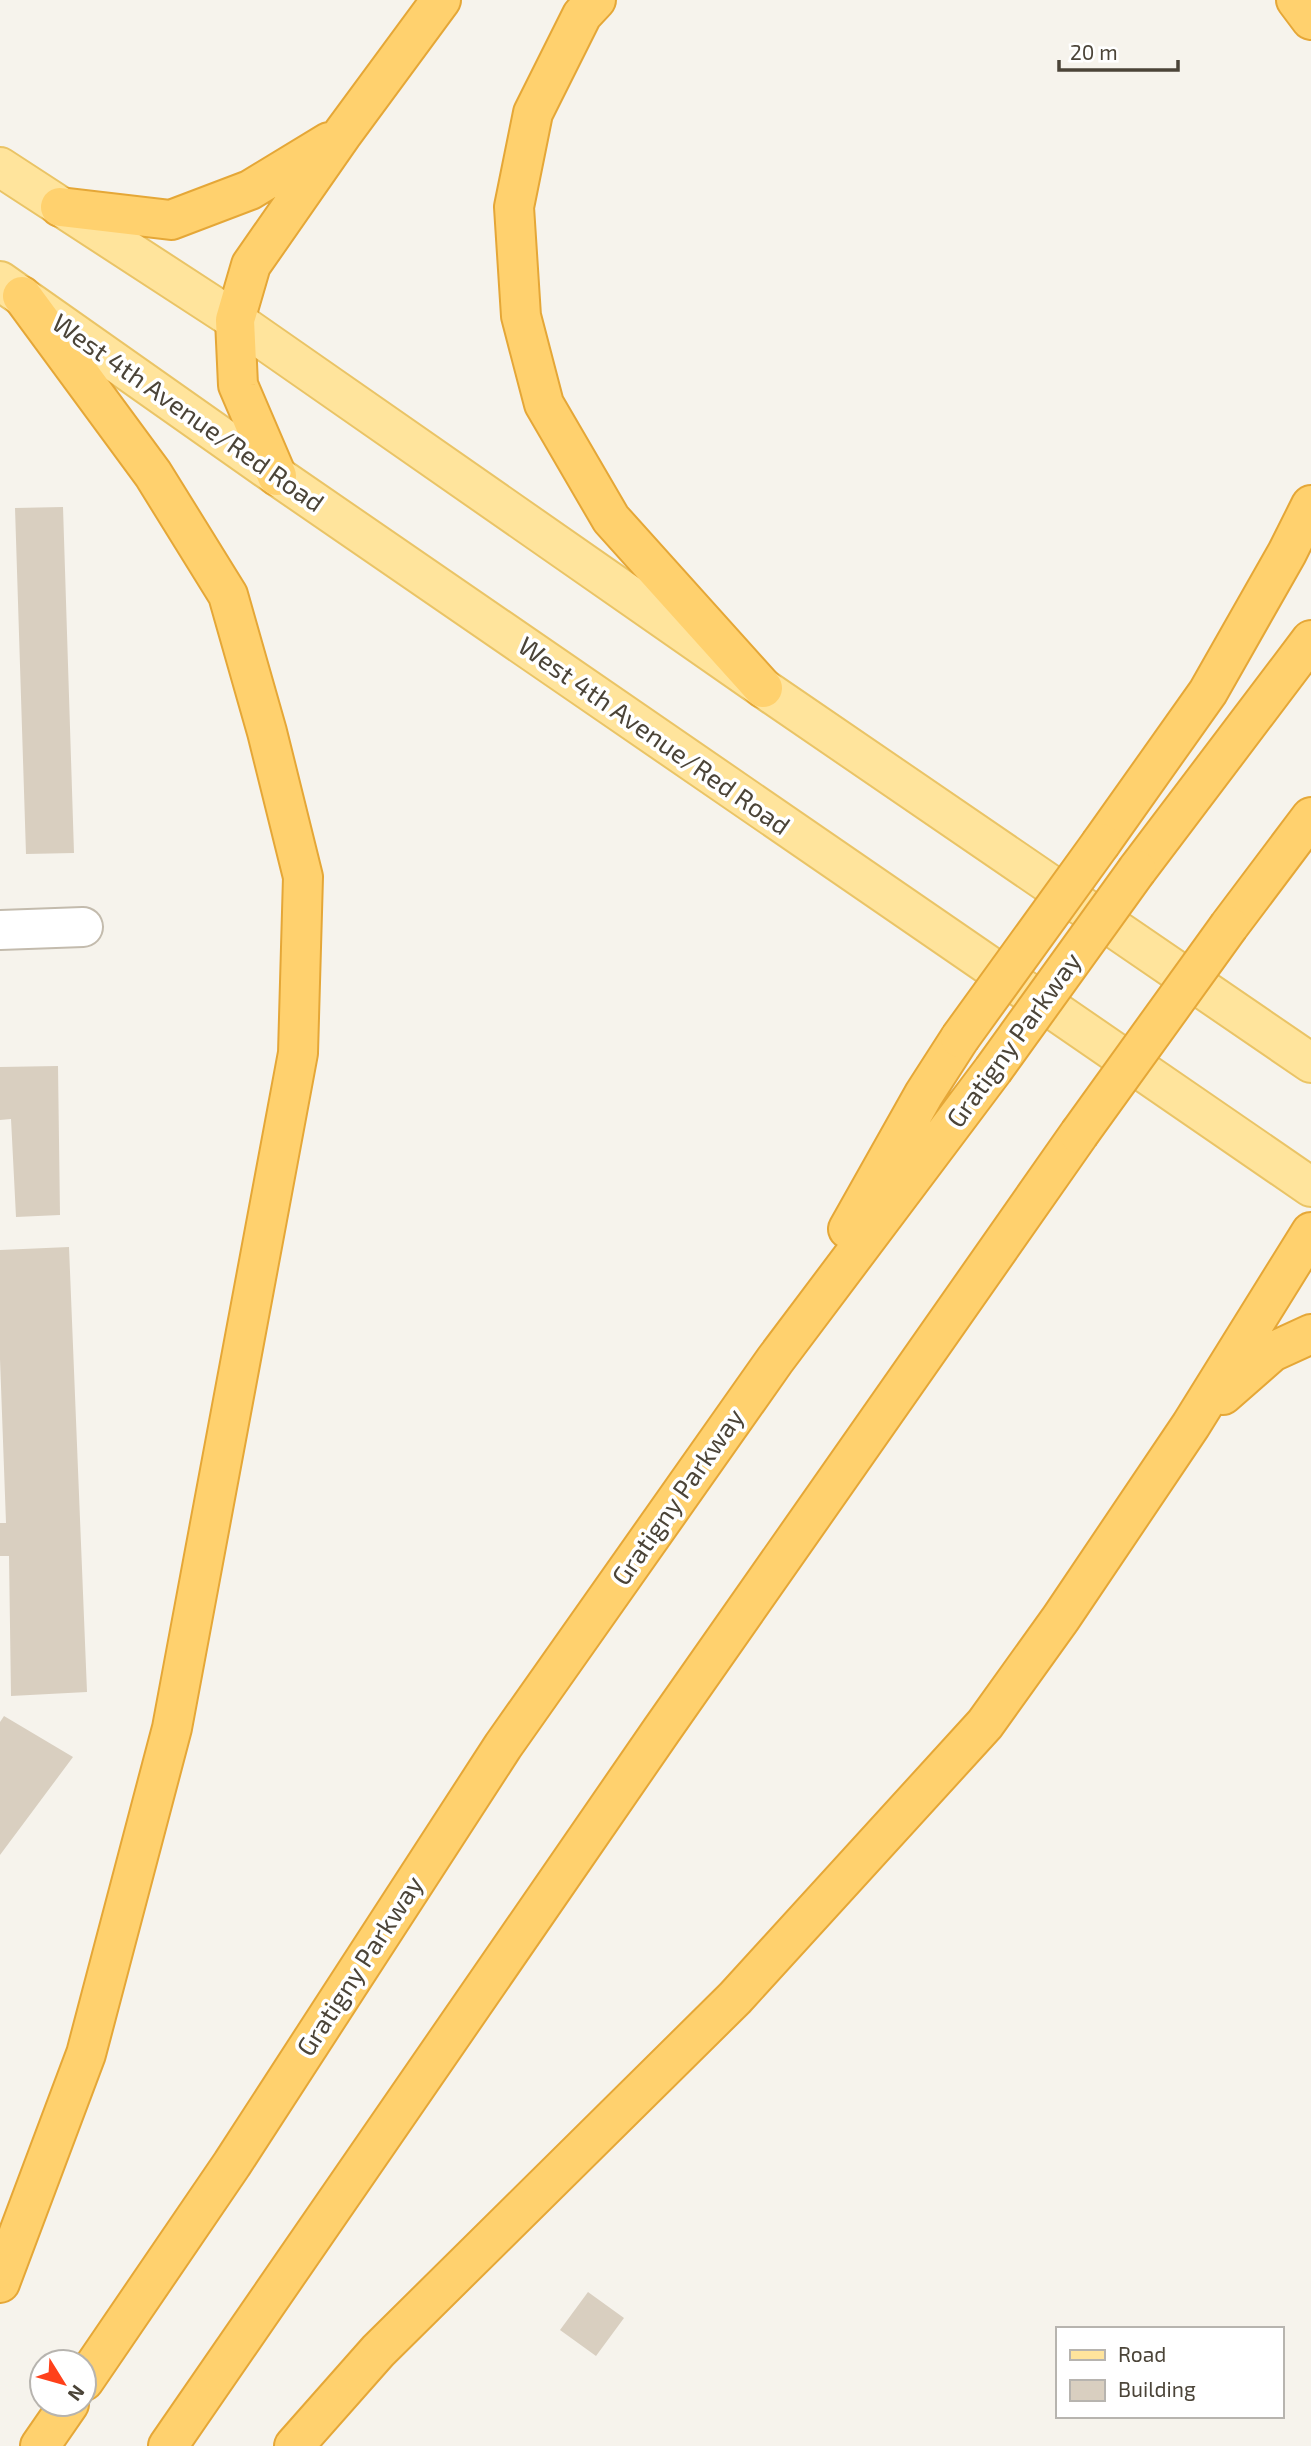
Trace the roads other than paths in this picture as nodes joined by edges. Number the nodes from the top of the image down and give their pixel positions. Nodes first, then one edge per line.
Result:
1 (441, 0) edge
2 (596, 0) edge
3 (1296, 0) edge
4 (1311, 20) edge
5 (343, 133) junction
6 (0, 167) edge
7 (60, 206) junction
8 (11, 289) edge
9 (235, 320) junction
10 (277, 476) junction
11 (1311, 505) edge
12 (1311, 639) edge
13 (763, 688) junction
14 (1311, 817) edge
15 (83, 927) dead end
16 (0, 930) edge
17 (1311, 1063) edge
18 (1311, 1187) edge
19 (1311, 1232) edge
20 (1311, 1334) edge
21 (775, 1360) junction
22 (1191, 1424) junction
23 (0, 2283) edge
24 (98, 2360) edge
25 (59, 2418) edge
26 (40, 2446) edge
27 (168, 2446) edge
28 (293, 2446) edge

1 - 5 highway
2 - 13 highway
3 - 4 highway
5 - 7 highway
5 - 9 highway
6 - 7 main road
7 - 9 main road
8 - 10 main road, West 4th Avenue/Red Road
8 - 23 highway
9 - 10 highway
9 - 13 main road
10 - 18 main road, West 4th Avenue/Red Road
11 - 21 highway, bridge
12 - 21 highway, Gratigny Parkway, bridge
13 - 17 main road
14 - 27 highway, bridge
15 - 16 street
19 - 22 highway
20 - 22 highway
21 - 24 highway, Gratigny Parkway
22 - 28 highway
25 - 26 highway

